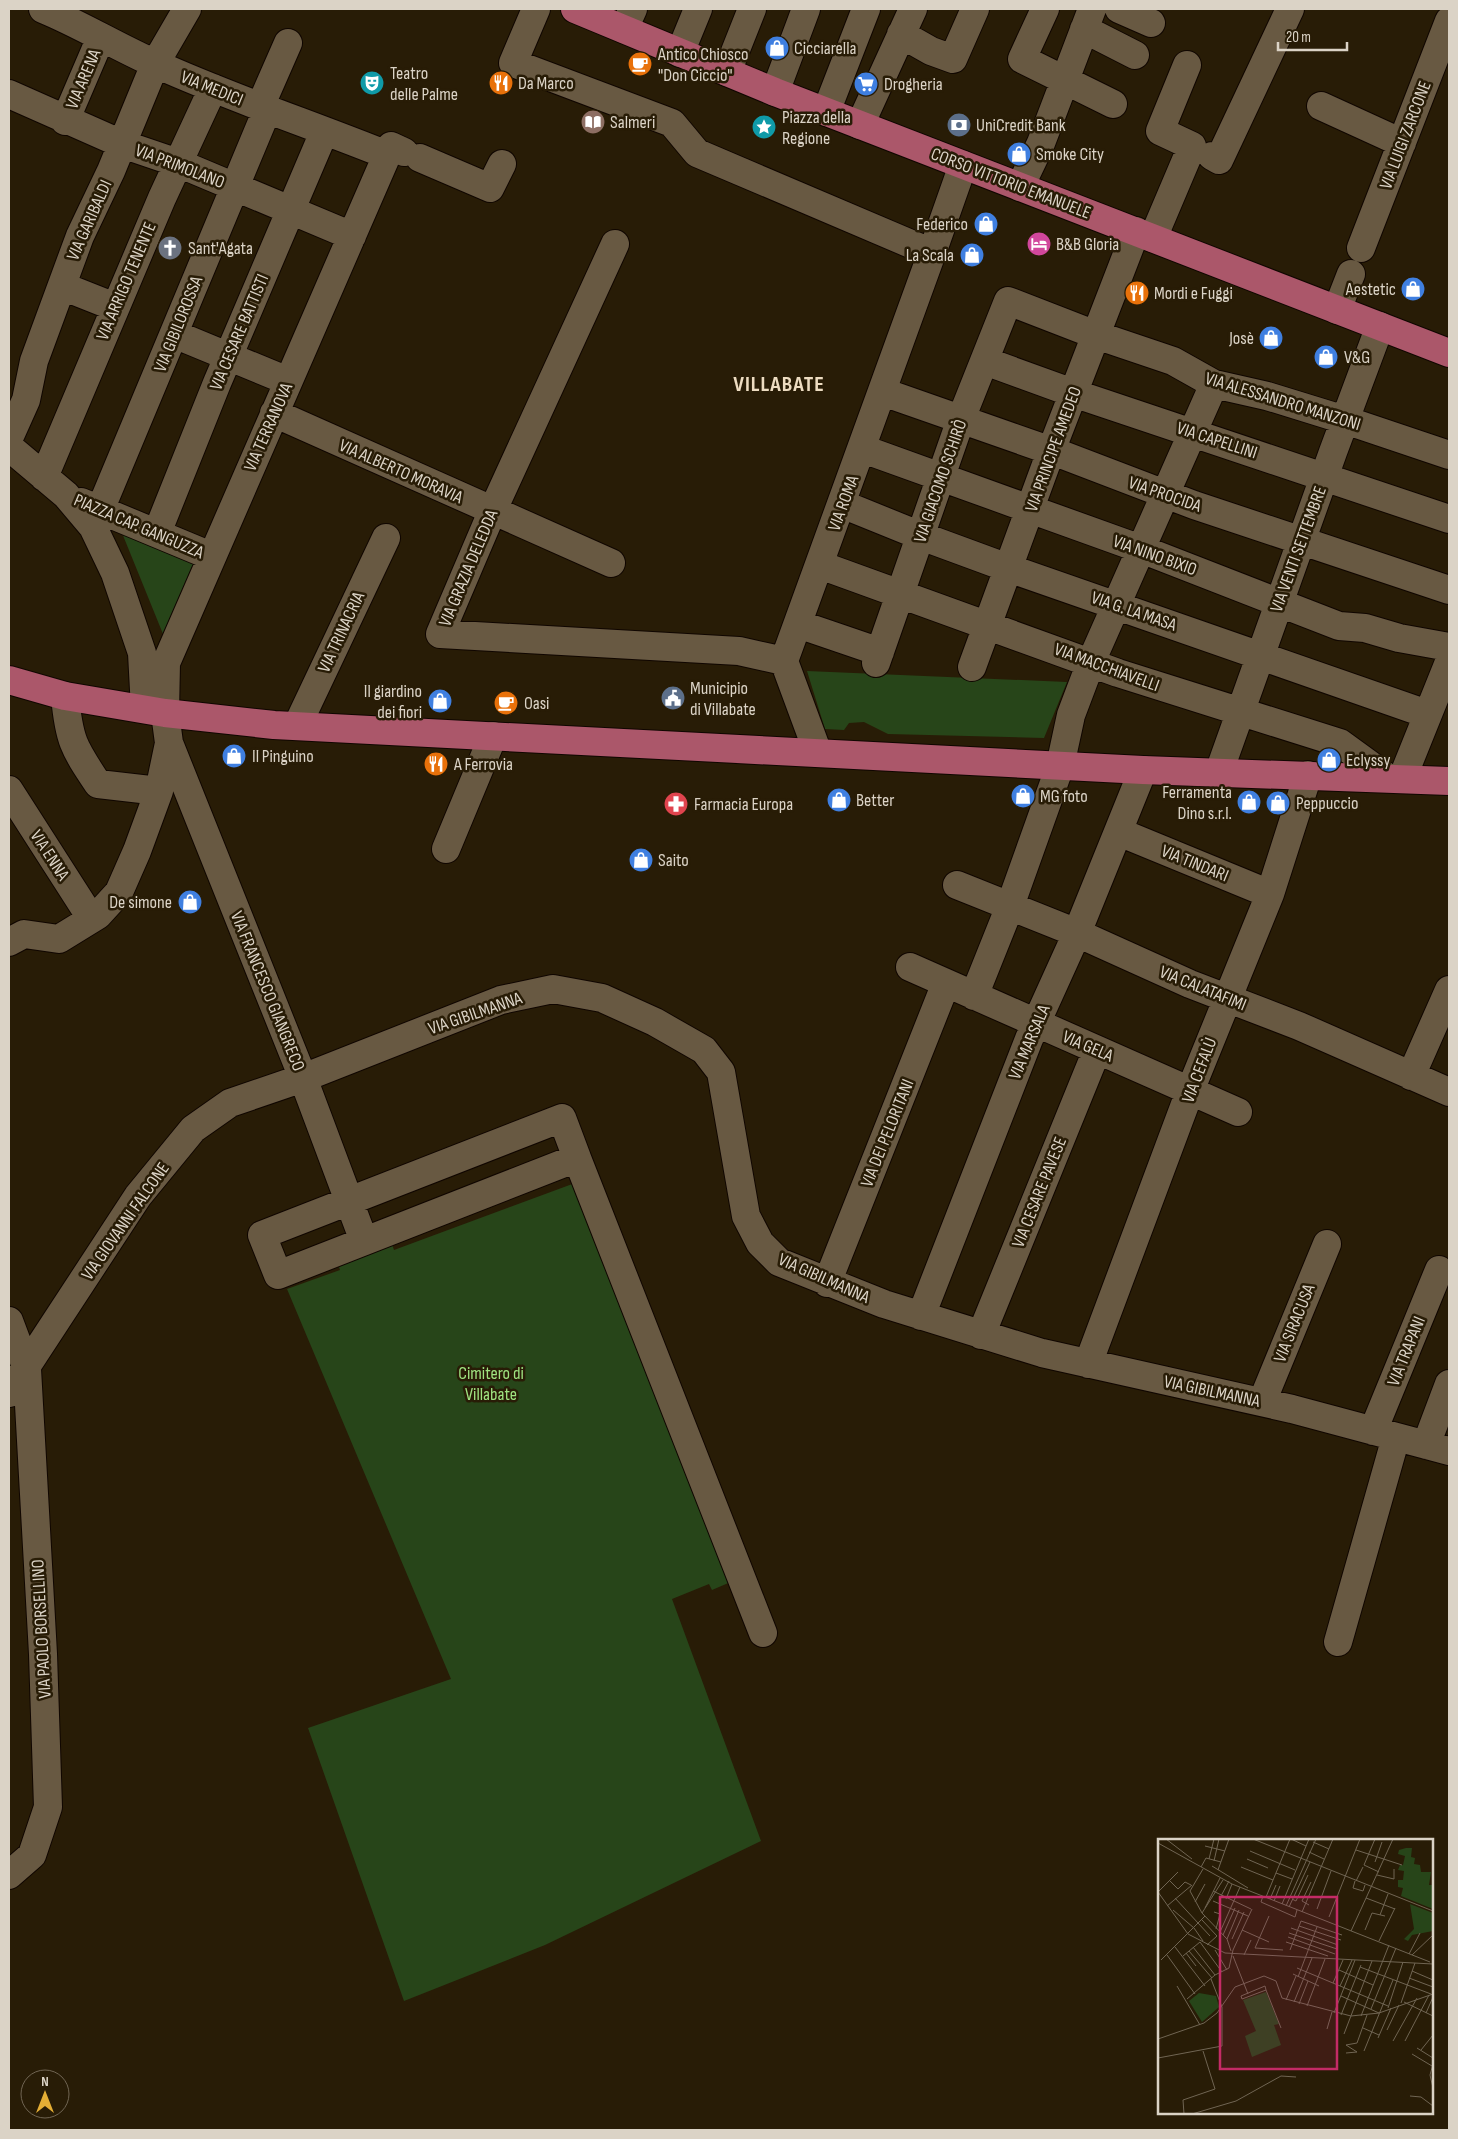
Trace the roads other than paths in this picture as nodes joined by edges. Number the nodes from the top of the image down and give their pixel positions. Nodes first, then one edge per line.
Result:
1 (43, 9) edge
2 (187, 9) edge
3 (536, 9) edge
4 (575, 9) edge
5 (698, 9) edge
6 (752, 9) edge
7 (806, 9) edge
8 (866, 9) edge
9 (913, 9) edge
10 (975, 9) edge
11 (1045, 9) edge
12 (1119, 9) edge
13 (1290, 9) edge
14 (628, 19) edge
15 (1088, 19) edge
16 (1449, 21) edge
17 (1151, 22) dead end
18 (91, 24) edge
19 (901, 34) junction
20 (288, 43) dead end
21 (680, 52) junction
22 (1135, 55) dead end
23 (155, 64) junction
24 (1187, 65) dead end
25 (727, 72) junction
26 (1065, 78) junction
27 (213, 88) junction
28 (775, 92) junction
29 (9, 94) edge
30 (1113, 104) dead end
31 (1321, 106) dead end
32 (263, 108) junction
33 (826, 112) junction
34 (65, 120) junction
35 (860, 125) junction
36 (324, 132) junction
37 (1402, 143) junction
38 (122, 144) junction
39 (401, 153) junction
40 (1205, 153) junction
41 (178, 163) junction
42 (502, 164) dead end
43 (963, 165) junction
44 (235, 187) junction
45 (1020, 187) junction
46 (290, 210) junction
47 (1145, 235) junction
48 (352, 236) junction
49 (615, 244) dead end
50 (1360, 248) dead end
51 (932, 253) junction
52 (1351, 274) dead end
53 (62, 286) junction
54 (1008, 300) joint
55 (115, 307) junction
56 (1336, 310) junction
57 (1380, 326) junction
58 (174, 334) junction
59 (1096, 335) junction
60 (1449, 353) edge
61 (228, 358) junction
62 (985, 361) junction
63 (288, 381) junction
64 (1214, 384) junction
65 (883, 392) junction
66 (1073, 393) junction
67 (274, 413) junction
68 (961, 419) junction
69 (1345, 420) junction
70 (1193, 432) junction
71 (9, 438) edge
72 (9, 447) edge
73 (863, 449) junction
74 (1051, 451) junction
75 (1449, 455) edge
76 (1324, 476) junction
77 (44, 477) junction
78 (942, 478) junction
79 (1165, 494) junction
80 (842, 504) junction
81 (1030, 509) junction
82 (492, 512) junction
83 (96, 518) junction
84 (1449, 519) edge
85 (157, 533) junction
86 (921, 536) junction
87 (386, 538) dead end
88 (1302, 540) junction
89 (1140, 549) junction
90 (212, 556) junction
91 (611, 563) dead end
92 (820, 565) junction
93 (1008, 568) junction
94 (1449, 590) edge
95 (899, 594) junction
96 (1279, 602) junction
97 (1116, 605) junction
98 (798, 624) junction
99 (986, 625) junction
100 (1449, 647) edge
101 (1261, 655) junction
102 (154, 658) junction
103 (784, 661) junction
104 (1091, 662) junction
105 (1449, 662) edge
106 (972, 667) dead end
107 (9, 680) edge
108 (65, 696) junction
109 (155, 711) junction
110 (1241, 712) junction
111 (1428, 714) junction
112 (297, 726) junction
113 (493, 736) junction
114 (170, 742) junction
115 (818, 753) junction
116 (1060, 766) junction
117 (1143, 770) junction
118 (1220, 772) junction
119 (1308, 775) junction
120 (1395, 778) junction
121 (1449, 781) edge
122 (9, 790) edge
123 (159, 791) junction
124 (1119, 832) junction
125 (446, 849) dead end
126 (957, 885) dead end
127 (1270, 894) junction
128 (1010, 906) junction
129 (91, 918) junction
130 (14, 931) edge
131 (1078, 933) junction
132 (910, 967) dead end
133 (946, 983) junction
134 (1449, 990) edge
135 (974, 996) junction
136 (1227, 998) junction
137 (1036, 1024) junction
138 (1097, 1050) junction
139 (1411, 1076) junction
140 (303, 1078) junction
141 (1190, 1091) junction
142 (1449, 1092) edge
143 (1238, 1112) dead end
144 (577, 1158) junction
145 (349, 1201) junction
146 (364, 1242) junction
147 (1327, 1244) dead end
148 (1439, 1270) dead end
149 (827, 1283) junction
150 (921, 1316) junction
151 (9, 1321) edge
152 (981, 1335) junction
153 (1088, 1364) junction
154 (27, 1369) junction
155 (1449, 1384) edge
156 (9, 1393) edge
157 (1262, 1402) junction
158 (1385, 1434) junction
159 (1437, 1448) edge
160 (764, 1633) dead end
161 (1338, 1642) dead end
162 (9, 1875) edge

1 - 18 street, VIA MEDICI
2 - 23 street, VIA GARIBALDI
3 - 51 street
4 - 14 main road, CORSO VITTORIO EMANUELE
5 - 21 street
6 - 25 street
7 - 28 street
8 - 33 street
9 - 19 street
10 - 19 street
11 - 26 street
12 - 17 street
13 - 40 street, VIA PRINCIPE AMEDEO
14 - 21 main road, CORSO VITTORIO EMANUELE
15 - 22 street
15 - 26 street
16 - 37 street, VIA LUIGI ZARCONE
18 - 23 street, VIA MEDICI
18 - 34 street, VIA ARENA
19 - 35 street
20 - 32 street, VIA GIBILOROSSA
21 - 25 main road, CORSO VITTORIO EMANUELE
23 - 27 street, VIA MEDICI
23 - 38 street, VIA GARIBALDI
24 - 40 street
25 - 28 main road, CORSO VITTORIO EMANUELE
26 - 30 street
26 - 45 street
27 - 32 street, VIA MEDICI
27 - 41 street, VIA ARRIGO TENENTE
28 - 33 main road, CORSO VITTORIO EMANUELE
29 - 34 street, VIA PRIMOLANO
31 - 37 street
32 - 36 street, VIA MEDICI
32 - 44 street, VIA GIBILOROSSA
33 - 35 main road, CORSO VITTORIO EMANUELE
34 - 38 street, VIA PRIMOLANO
35 - 43 main road, CORSO VITTORIO EMANUELE
36 - 39 street, VIA MEDICI
36 - 46 street, VIA CESARE BATTISTI
37 - 50 street, VIA LUIGI ZARCONE
38 - 41 street, VIA PRIMOLANO
38 - 53 street, VIA GARIBALDI
39 - 42 street, VIA MEDICI
39 - 48 street, VIA TERRANOVA
40 - 47 street, VIA PRINCIPE AMEDEO
41 - 44 street, VIA PRIMOLANO
41 - 55 street, VIA ARRIGO TENENTE
43 - 45 main road, CORSO VITTORIO EMANUELE
43 - 51 street
44 - 46 street, VIA PRIMOLANO
44 - 58 street, VIA GIBILOROSSA
45 - 47 main road, CORSO VITTORIO EMANUELE
46 - 48 street, VIA PRIMOLANO
46 - 61 street, VIA CESARE BATTISTI
47 - 56 main road, CORSO VITTORIO EMANUELE
47 - 59 street, VIA PRINCIPE AMEDEO
48 - 63 street, VIA TERRANOVA
49 - 82 street, VIA GRAZIA DELEDDA
51 - 65 street, VIA ROMA
52 - 56 street
53 - 55 street
53 - 71 street, VIA GARIBALDI
54 - 59 street, VIA ALESSANDRO MANZONI
54 - 62 street, VIA GIACOMO SCHIRÒ
55 - 77 street, VIA ARRIGO TENENTE
56 - 57 main road, CORSO VITTORIO EMANUELE
57 - 60 main road, CORSO VITTORIO EMANUELE
57 - 69 street, VIA VENTI SETTEMBRE
58 - 61 street
58 - 83 street, VIA GIBILOROSSA
59 - 64 street, VIA ALESSANDRO MANZONI
59 - 66 street, VIA PRINCIPE AMEDEO
61 - 63 street
61 - 85 street, VIA CESARE BATTISTI
62 - 66 street, VIA CAPELLINI
62 - 68 street, VIA GIACOMO SCHIRÒ
63 - 67 street, VIA TERRANOVA
64 - 69 street, VIA ALESSANDRO MANZONI
64 - 70 street
65 - 68 street, VIA PROCIDA
65 - 73 street, VIA ROMA
66 - 70 street, VIA CAPELLINI
66 - 74 street, VIA PRINCIPE AMEDEO
67 - 82 street, VIA ALBERTO MORAVIA
67 - 90 street, VIA TERRANOVA
68 - 74 street, VIA PROCIDA
68 - 78 street, VIA GIACOMO SCHIRÒ
69 - 75 street, VIA ALESSANDRO MANZONI
69 - 76 street, VIA VENTI SETTEMBRE
70 - 76 street, VIA CAPELLINI
70 - 79 street
72 - 77 street
73 - 78 street, VIA NINO BIXIO
73 - 80 street, VIA ROMA
74 - 79 street, VIA PROCIDA
74 - 81 street, VIA PRINCIPE AMEDEO
76 - 84 street, VIA CAPELLINI
76 - 88 street, VIA VENTI SETTEMBRE
77 - 83 street
78 - 81 street, VIA NINO BIXIO
78 - 86 street, VIA GIACOMO SCHIRÒ
79 - 88 street, VIA PROCIDA
79 - 89 street
80 - 86 street, VIA G. LA MASA
80 - 92 street, VIA ROMA
81 - 89 street, VIA NINO BIXIO
81 - 93 street, VIA PRINCIPE AMEDEO
82 - 91 street, VIA ALBERTO MORAVIA
82 - 103 street, VIA GRAZIA DELEDDA
83 - 85 street, PIAZZA CAP. GANGUZZA
83 - 102 street
85 - 90 street, PIAZZA CAP. GANGUZZA
86 - 93 street, VIA G. LA MASA
86 - 95 street, VIA GIACOMO SCHIRÒ
87 - 112 street, VIA TRINACRIA
88 - 94 street, VIA PROCIDA
88 - 96 street, VIA VENTI SETTEMBRE
89 - 96 street, VIA NINO BIXIO
89 - 97 street
90 - 102 street, VIA TERRANOVA
92 - 95 street, VIA MACCHIAVELLI
92 - 98 street, VIA ROMA
93 - 97 street, VIA G. LA MASA
93 - 99 street, VIA PRINCIPE AMEDEO
95 - 98 street, VIA GIACOMO SCHIRÒ
95 - 99 street, VIA MACCHIAVELLI
96 - 100 street, VIA NINO BIXIO
96 - 101 street, VIA VENTI SETTEMBRE
97 - 101 street, VIA G. LA MASA
97 - 104 street
98 - 103 street, VIA ROMA
99 - 104 street, VIA MACCHIAVELLI
99 - 106 street, VIA PRINCIPE AMEDEO
101 - 110 street, VIA VENTI SETTEMBRE
101 - 111 street, VIA G. LA MASA
102 - 109 street
103 - 115 street
104 - 110 street, VIA MACCHIAVELLI
104 - 116 street
105 - 111 street
107 - 108 main road
108 - 109 main road
108 - 123 street
109 - 112 main road
109 - 114 street
110 - 118 street, VIA VENTI SETTEMBRE
110 - 120 street, VIA MACCHIAVELLI
111 - 120 street
112 - 113 main road
113 - 115 main road
113 - 125 street
114 - 123 street
114 - 140 street, VIA FRANCESCO GIANGRECO
115 - 116 main road
116 - 117 main road
116 - 128 street
117 - 118 main road
117 - 124 street, VIA MARSALA
118 - 119 main road
119 - 120 main road
119 - 127 street, VIA CEFALÙ
120 - 121 main road
122 - 129 street, VIA ENNA
123 - 129 street
124 - 127 street, VIA TINDARI
124 - 131 street, VIA MARSALA
126 - 128 street, VIA CALATAFIMI
127 - 136 street, VIA CEFALÙ
128 - 131 street, VIA CALATAFIMI
128 - 135 street
129 - 130 street
131 - 136 street, VIA CALATAFIMI
131 - 137 street, VIA MARSALA
132 - 133 street, VIA GELA
133 - 135 street, VIA GELA
133 - 149 street, VIA DEI PELORITANI
134 - 139 street
135 - 137 street, VIA GELA
136 - 139 street, VIA CALATAFIMI
136 - 141 street, VIA CEFALÙ
137 - 138 street, VIA GELA
137 - 150 street, VIA MARSALA
138 - 141 street, VIA GELA
138 - 152 street, VIA CESARE PAVESE
139 - 142 street, VIA CALATAFIMI
140 - 145 street, VIA FRANCESCO GIANGRECO
140 - 149 street, VIA GIBILMANNA
140 - 154 street, VIA GIOVANNI FALCONE
141 - 143 street, VIA GELA
141 - 153 street, VIA CEFALÙ
144 - 145 street
144 - 146 street
144 - 160 street
145 - 146 street, VIA FRANCESCO GIANGRECO
145 - 146 street
147 - 157 street, VIA SIRACUSA
148 - 158 street, VIA TRAPANI
149 - 150 street, VIA GIBILMANNA
150 - 152 street, VIA GIBILMANNA
151 - 154 street, VIA PAOLO BORSELLINO
152 - 153 street, VIA GIBILMANNA
153 - 157 street, VIA GIBILMANNA
154 - 156 street, VIA GIOVANNI FALCONE
154 - 162 street, VIA PAOLO BORSELLINO
155 - 159 street
157 - 158 street, VIA GIBILMANNA
158 - 159 street, VIA GIBILMANNA
158 - 161 street, VIA TRAPANI

